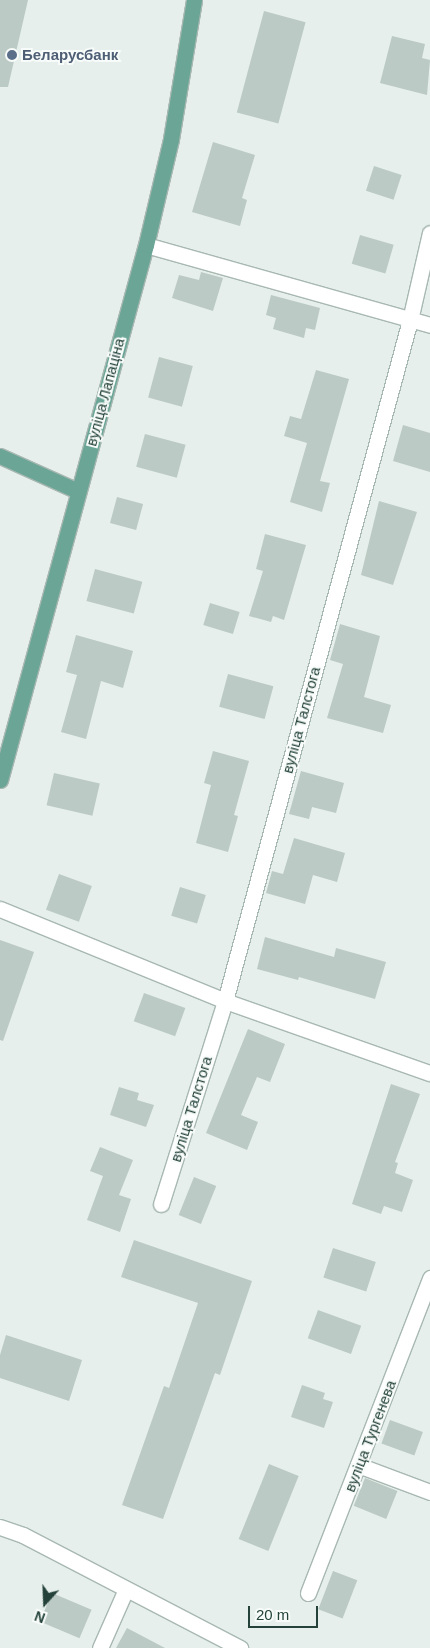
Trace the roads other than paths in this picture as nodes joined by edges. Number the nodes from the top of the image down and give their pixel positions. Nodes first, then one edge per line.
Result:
1 (194, 0) edge
2 (430, 233) edge
3 (146, 245) junction
4 (410, 320) junction
5 (430, 325) edge
6 (0, 456) edge
7 (78, 491) junction
8 (0, 780) edge
9 (0, 909) edge
10 (225, 1001) junction
11 (430, 1073) edge
12 (162, 1204) dead end
13 (430, 1278) edge
14 (427, 1296) edge
15 (358, 1465) junction
16 (430, 1492) edge
17 (0, 1527) edge
18 (126, 1589) junction
19 (308, 1593) dead end
20 (100, 1648) edge
21 (240, 1648) edge

1 - 3 main road, вуліца Лапаціна
2 - 4 street, вуліца Талстога
3 - 4 street
3 - 7 main road, вуліца Лапаціна
4 - 5 street
4 - 10 street, вуліца Талстога
6 - 7 main road
7 - 8 main road, вуліца Лапаціна
9 - 10 street
10 - 11 street
10 - 12 street, вуліца Талстога
13 - 14 street, вуліца Тургенева
14 - 15 street, вуліца Тургенева
15 - 16 street
15 - 19 street, вуліца Тургенева
17 - 18 street
18 - 20 street
18 - 21 street

